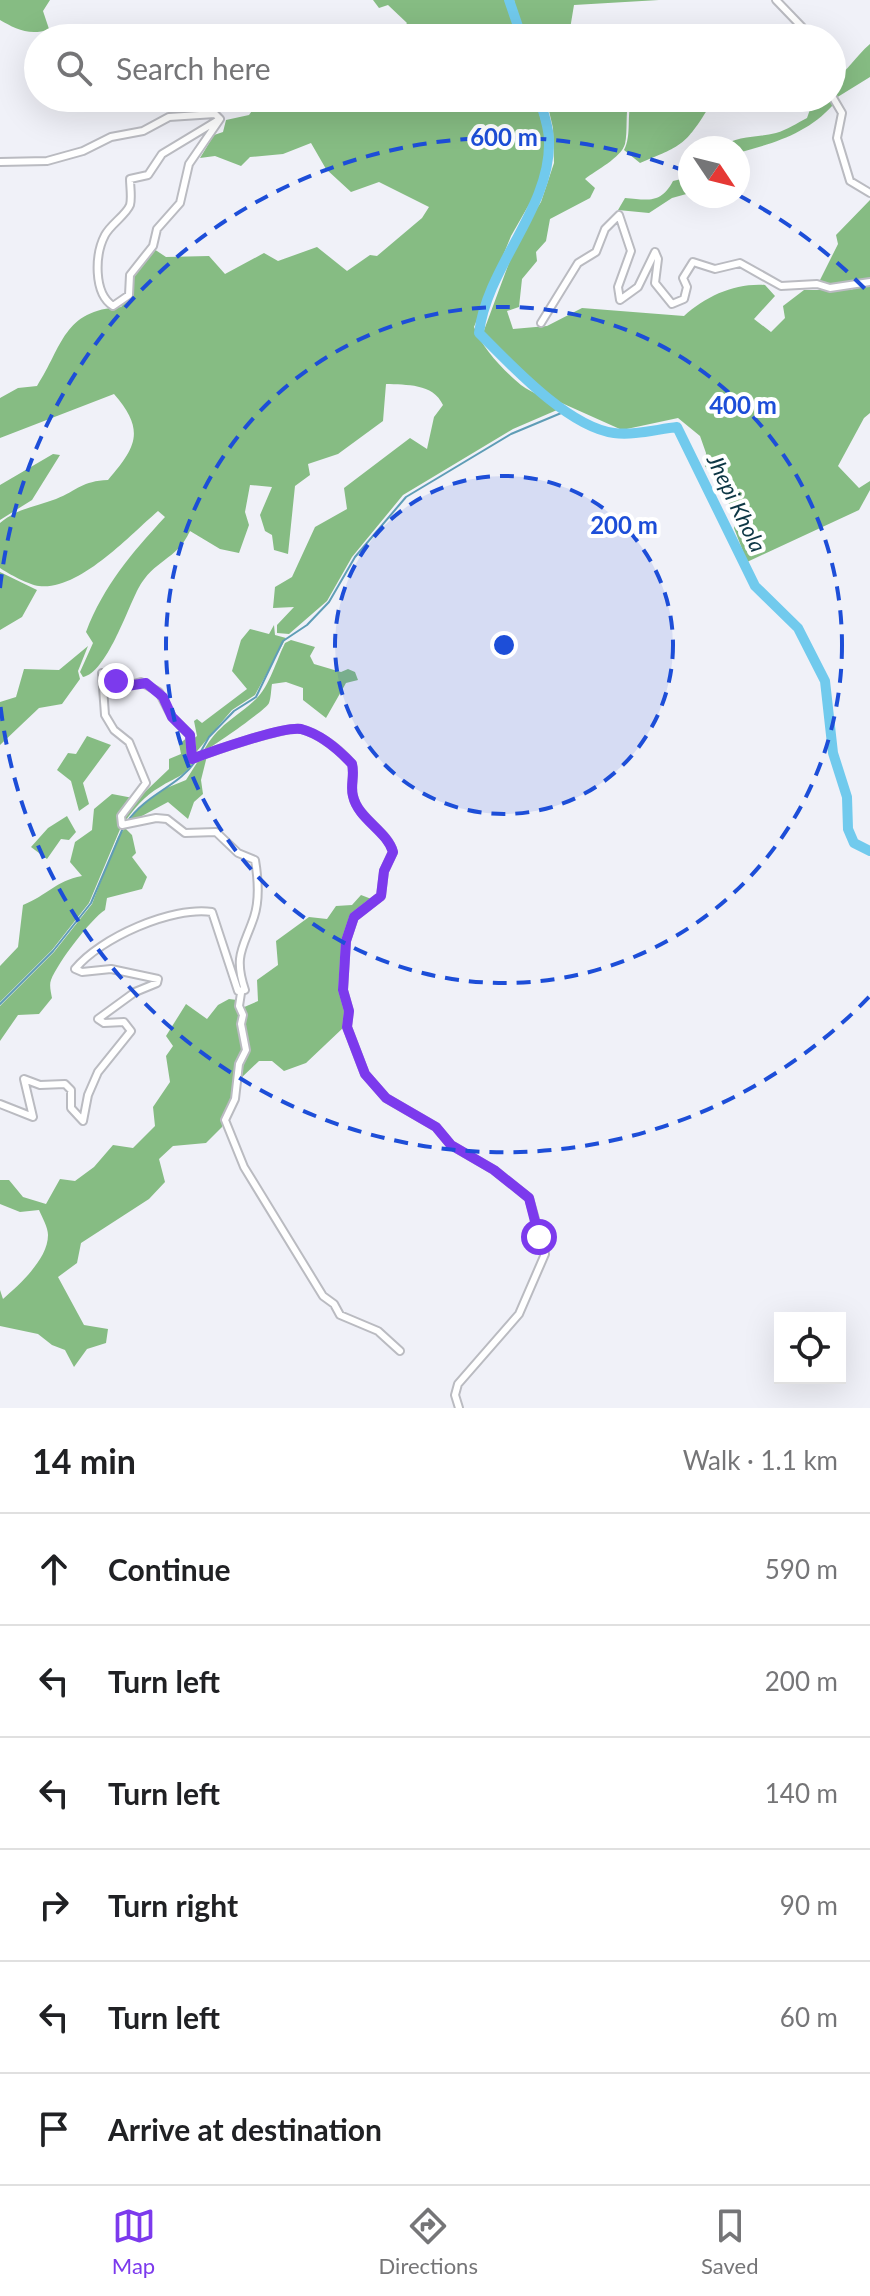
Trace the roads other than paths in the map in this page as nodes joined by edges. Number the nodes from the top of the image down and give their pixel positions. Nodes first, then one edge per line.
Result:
1 (776, 0) edge
2 (799, 24) edge
3 (841, 112) edge
4 (220, 119) junction
5 (0, 162) edge
6 (870, 193) edge
7 (870, 282) edge
8 (541, 323) dead end
9 (241, 993) junction
10 (0, 1104) edge
11 (400, 1351) dead end
12 (459, 1408) edge

1 - 2 street
3 - 6 street
4 - 4 street
4 - 5 street
7 - 8 street
9 - 10 street
9 - 11 street
9 - 12 street

